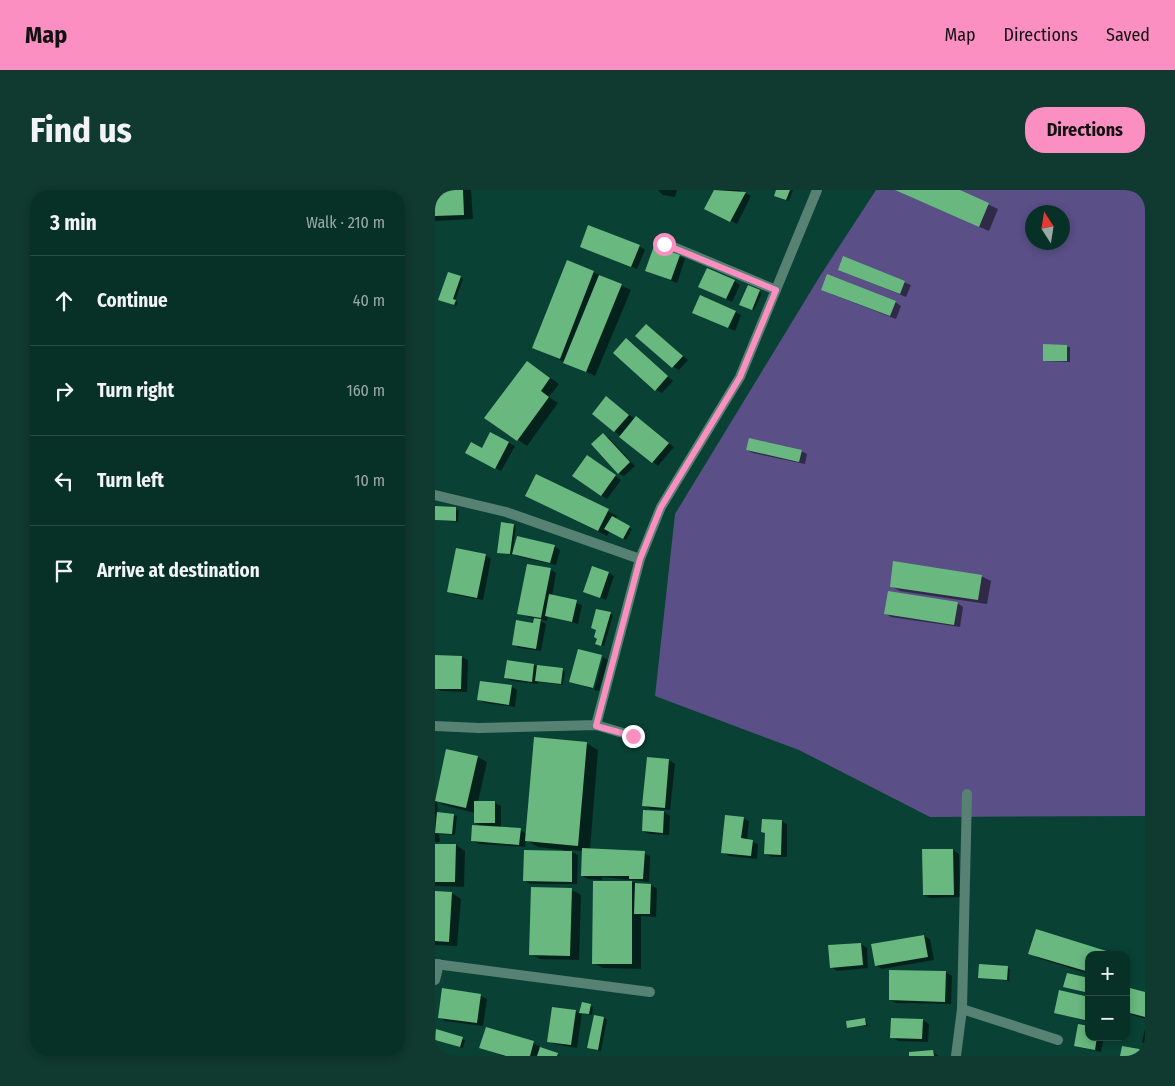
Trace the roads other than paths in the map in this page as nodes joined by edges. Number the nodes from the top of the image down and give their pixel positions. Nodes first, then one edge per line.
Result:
1 (817, 190) edge
2 (664, 244) dead end
3 (776, 290) junction
4 (435, 495) edge
5 (640, 559) junction
6 (435, 726) edge
7 (596, 726) junction
8 (633, 736) dead end
9 (967, 794) dead end
10 (437, 964) edge
11 (435, 980) edge
12 (650, 992) dead end
13 (962, 1009) junction
14 (1058, 1040) dead end
15 (956, 1056) edge

1 - 3 street
2 - 3 street
3 - 5 street
4 - 5 street
5 - 7 street
6 - 7 street
7 - 8 street
9 - 13 street
10 - 11 street
10 - 12 street
13 - 14 street
13 - 15 street

